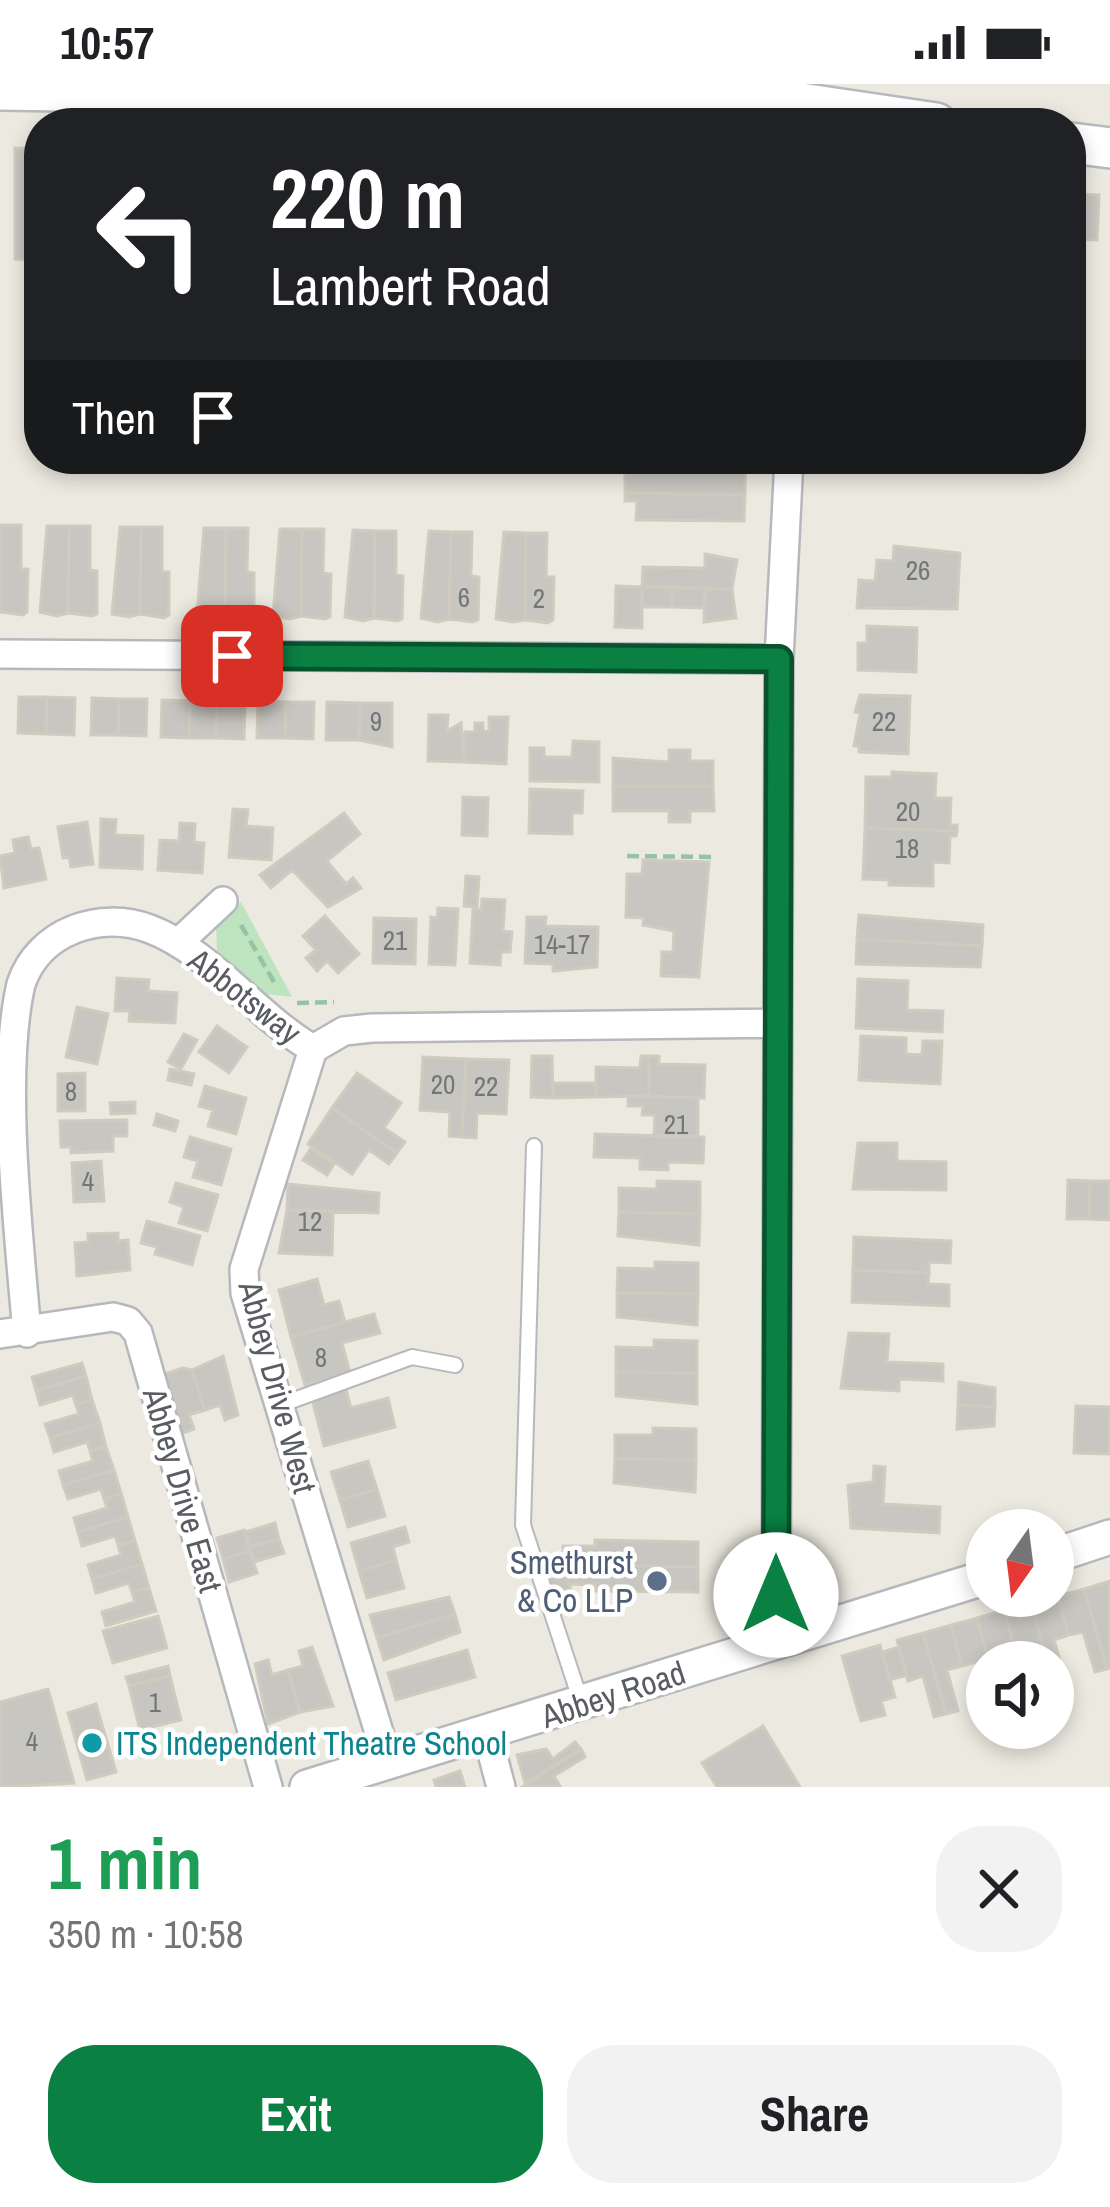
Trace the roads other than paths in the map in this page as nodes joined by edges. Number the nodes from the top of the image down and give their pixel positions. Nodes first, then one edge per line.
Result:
1 (0, 91) edge
2 (801, 103) edge
3 (835, 108) edge
4 (788, 474) edge
5 (0, 654) edge
6 (779, 659) junction
7 (221, 902) road end
8 (178, 943) junction
9 (777, 1023) junction
10 (313, 1049) junction
11 (534, 1146) dead end
12 (13, 1334) edge
13 (455, 1365) dead end
14 (280, 1406) junction
15 (1108, 1542) edge
16 (1074, 1551) edge
17 (966, 1583) edge
18 (776, 1642) junction
19 (582, 1705) junction
20 (488, 1734) junction
21 (388, 1762) junction
22 (268, 1787) edge
23 (307, 1787) edge
24 (501, 1787) edge

1 - 2 main road
2 - 3 main road
4 - 6 street
5 - 6 street
6 - 9 street
7 - 8 street, Abbotsway
8 - 10 street, Abbotsway
8 - 12 street, Abbotsway
9 - 10 street
9 - 18 street
10 - 14 street, Abbey Drive West
11 - 19 lane
12 - 22 street, Abbey Drive East
13 - 14 lane
14 - 21 street, Abbey Drive West
15 - 16 street
17 - 18 street, Abbey Road
18 - 19 street, Abbey Road
19 - 20 street, Abbey Road
20 - 21 street, Abbey Road
20 - 24 street
21 - 23 street, Abbey Road

